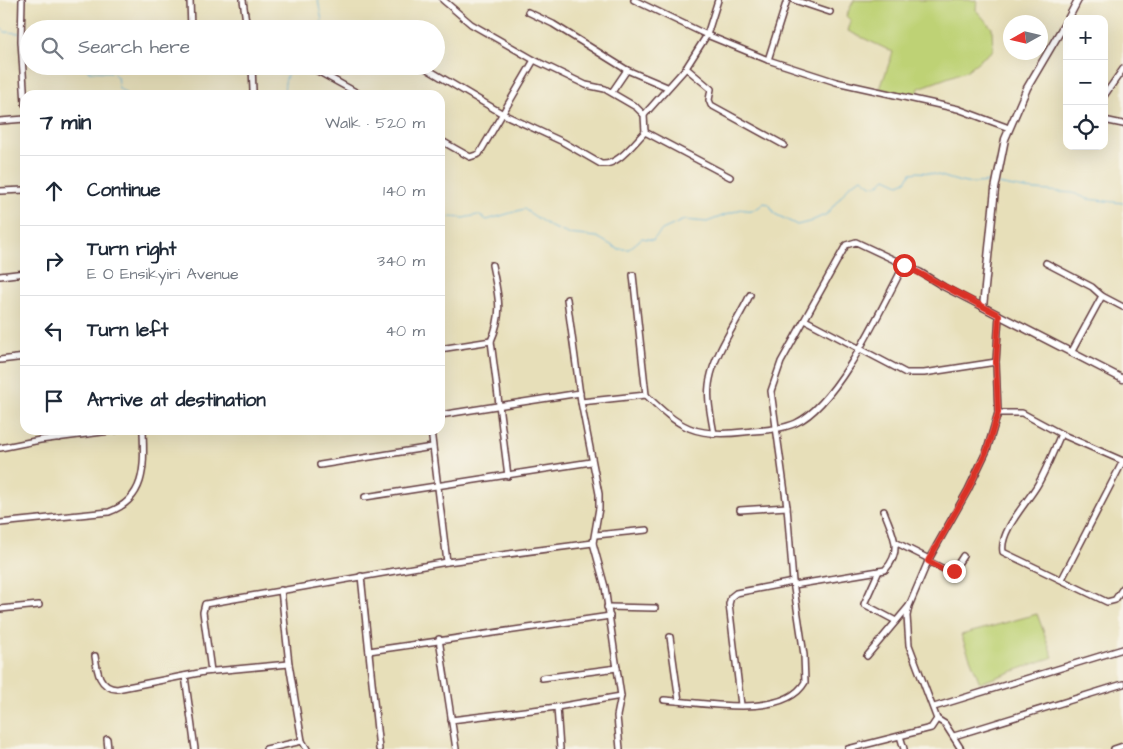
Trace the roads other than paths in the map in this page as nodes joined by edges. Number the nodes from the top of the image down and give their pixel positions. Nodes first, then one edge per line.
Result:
1 (22, 0) edge
2 (190, 0) edge
3 (243, 0) edge
4 (444, 0) edge
5 (634, 0) edge
6 (718, 0) edge
7 (787, 0) edge
8 (794, 0) edge
9 (1078, 0) edge
10 (528, 12) dead end
11 (830, 12) dead end
12 (1070, 15) edge
13 (20, 20) edge
14 (191, 20) edge
15 (246, 20) edge
16 (1063, 27) edge
17 (707, 35) junction
18 (534, 60) junction
19 (768, 60) junction
20 (686, 68) junction
21 (1123, 69) edge
22 (628, 70) junction
23 (23, 75) edge
24 (252, 75) edge
25 (325, 75) edge
26 (437, 75) edge
27 (667, 87) junction
28 (24, 90) edge
29 (253, 90) edge
30 (352, 90) edge
31 (1108, 90) edge
32 (612, 92) junction
33 (503, 114) junction
34 (644, 115) junction
35 (20, 119) edge
36 (0, 121) edge
37 (1108, 121) edge
38 (1123, 124) edge
39 (1009, 128) junction
40 (645, 132) junction
41 (445, 143) edge
42 (784, 146) dead end
43 (730, 177) dead end
44 (0, 190) edge
45 (20, 190) edge
46 (1046, 263) dead end
47 (492, 265) dead end
48 (904, 265) junction
49 (20, 274) edge
50 (633, 275) dead end
51 (0, 276) edge
52 (750, 295) dead end
53 (1102, 296) junction
54 (567, 299) dead end
55 (983, 307) junction
56 (1123, 307) edge
57 (999, 315) junction
58 (805, 320) junction
59 (491, 341) junction
60 (445, 347) edge
61 (859, 347) junction
62 (1071, 353) junction
63 (20, 358) edge
64 (0, 360) edge
65 (996, 362) junction
66 (1123, 379) edge
67 (580, 393) junction
68 (646, 395) junction
69 (581, 402) junction
70 (498, 406) junction
71 (998, 413) junction
72 (445, 414) edge
73 (774, 428) junction
74 (714, 434) junction
75 (1061, 434) junction
76 (80, 435) edge
77 (143, 435) edge
78 (431, 435) edge
79 (58, 438) joint
80 (432, 447) junction
81 (0, 448) edge
82 (1123, 461) edge
83 (591, 462) junction
84 (320, 465) dead end
85 (508, 476) junction
86 (436, 485) junction
87 (365, 497) dead end
88 (786, 507) junction
89 (740, 510) dead end
90 (884, 511) dead end
91 (0, 523) edge
92 (647, 530) dead end
93 (596, 535) junction
94 (895, 542) junction
95 (593, 544) junction
96 (963, 556) dead end
97 (929, 560) junction
98 (448, 562) junction
99 (880, 572) junction
100 (361, 576) junction
101 (1062, 579) junction
102 (793, 584) junction
103 (1123, 588) edge
104 (281, 590) junction
105 (39, 605) dead end
106 (909, 606) junction
107 (608, 607) junction
108 (655, 608) dead end
109 (0, 610) edge
110 (610, 616) junction
111 (896, 621) junction
112 (670, 637) dead end
113 (439, 639) junction
114 (1123, 648) edge
115 (369, 651) junction
116 (95, 656) dead end
117 (867, 656) dead end
118 (289, 664) junction
119 (617, 668) junction
120 (211, 671) junction
121 (186, 676) junction
122 (542, 678) dead end
123 (1123, 684) edge
124 (622, 696) junction
125 (664, 700) dead end
126 (679, 701) junction
127 (740, 705) junction
128 (557, 707) junction
129 (934, 707) junction
130 (937, 719) junction
131 (451, 720) junction
132 (900, 736) junction
133 (954, 736) junction
134 (107, 740) dead end
135 (302, 741) junction
136 (1123, 746) edge
137 (108, 749) edge
138 (195, 749) edge
139 (266, 749) edge
140 (306, 749) edge
141 (378, 749) edge
142 (456, 749) edge
143 (560, 749) edge
144 (620, 749) edge
145 (848, 749) edge
146 (904, 749) edge
147 (961, 749) edge
148 (1114, 749) edge

1 - 13 street
2 - 14 street
3 - 15 street
4 - 18 street
5 - 17 street
6 - 17 street
7 - 19 street
8 - 11 street
9 - 12 street
10 - 22 street
16 - 39 street
17 - 19 street
17 - 20 street
18 - 32 street
18 - 33 street
19 - 39 street
20 - 27 street
20 - 42 street
21 - 31 street
22 - 27 street
22 - 32 street
23 - 28 street
24 - 29 street
25 - 30 street
26 - 33 street
27 - 34 street
32 - 34 street
33 - 40 street
33 - 41 street
34 - 40 street
35 - 36 street
37 - 38 street
39 - 55 street
40 - 43 street
44 - 45 street
46 - 53 street
47 - 59 street
48 - 55 street
48 - 58 street
48 - 61 street
49 - 51 street
50 - 68 street
52 - 74 street
53 - 56 street
53 - 62 street
54 - 67 street
55 - 57 street
57 - 62 street
57 - 65 street
58 - 61 street
58 - 73 street
59 - 60 street
59 - 70 street
61 - 65 street
61 - 73 street
62 - 66 street
63 - 64 street
65 - 71 street
67 - 69 street
67 - 70 street
68 - 69 street
68 - 74 street
69 - 83 street
70 - 72 street
70 - 85 street
71 - 75 street
71 - 97 street
73 - 74 street
73 - 88 street
75 - 82 street
75 - 101 street
76 - 79 street
77 - 91 street
78 - 80 street
79 - 81 street
80 - 84 street
80 - 86 street
82 - 101 street
83 - 85 street
83 - 93 street
85 - 86 street
86 - 87 street
86 - 98 street
88 - 89 street
88 - 102 street
90 - 94 street
92 - 93 street
93 - 95 street
94 - 97 street
94 - 99 street
95 - 98 street
95 - 107 street
96 - 97 street
97 - 106 street
98 - 100 street
99 - 102 street
99 - 111 street
100 - 104 street
100 - 115 street
101 - 103 street
102 - 127 street
102 - 127 street
104 - 118 street
104 - 120 street
105 - 109 street
106 - 111 street
106 - 129 street
107 - 108 street
107 - 110 street
110 - 113 street
110 - 119 street
111 - 117 street
112 - 126 street
113 - 115 street
113 - 131 street
114 - 129 street
115 - 141 street
116 - 121 street
118 - 120 street
118 - 135 street
119 - 122 street
119 - 124 street
120 - 121 street
121 - 138 street
123 - 133 street
124 - 128 street
124 - 144 street
125 - 126 street
126 - 127 street
128 - 131 street
128 - 143 street
129 - 130 street
130 - 132 street
130 - 133 street
131 - 142 street
132 - 145 street
132 - 146 street
133 - 147 street
134 - 137 street
135 - 139 street
135 - 140 street
136 - 148 street

